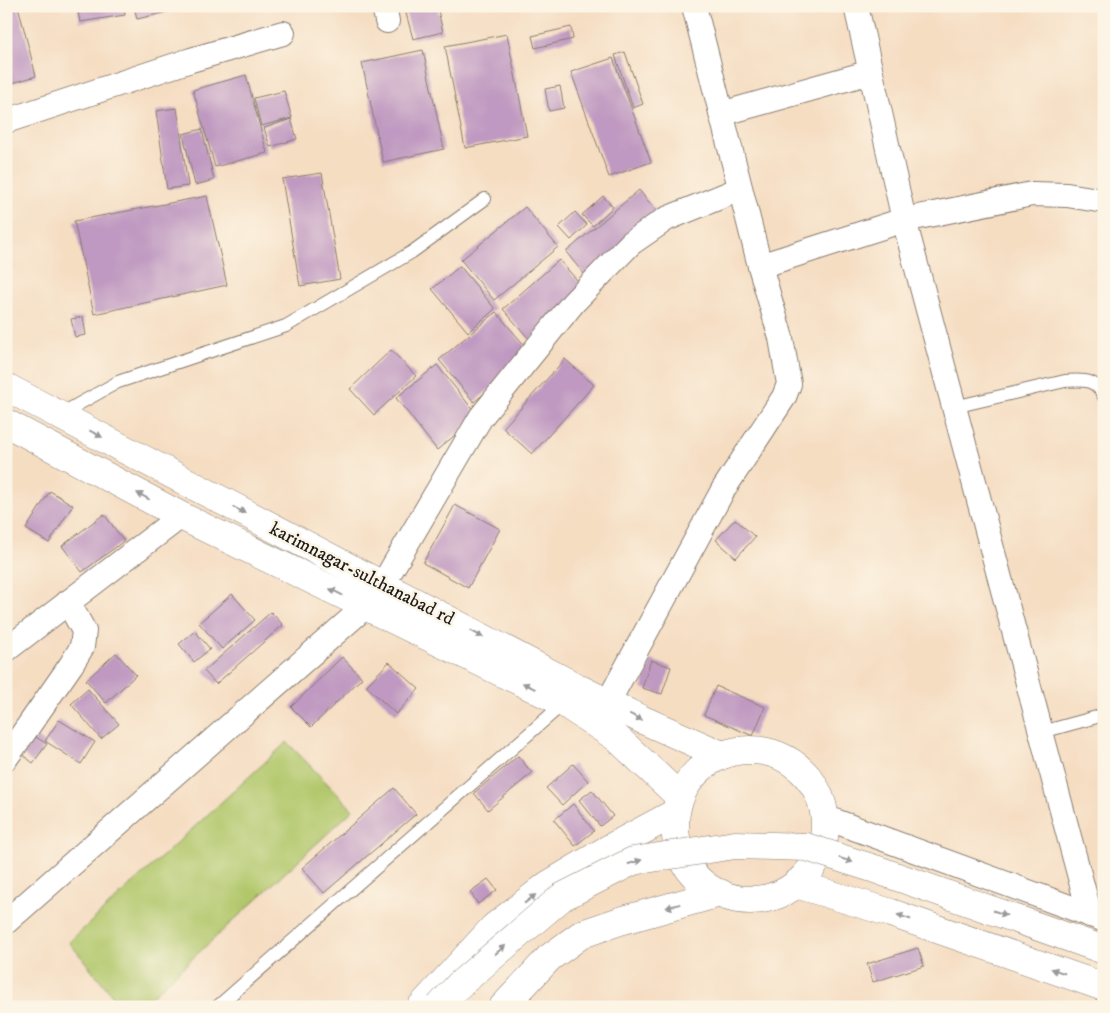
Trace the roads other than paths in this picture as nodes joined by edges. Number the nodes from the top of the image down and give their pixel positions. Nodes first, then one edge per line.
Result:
1 (694, 6) edge
2 (856, 6) edge
3 (283, 33) dead end
4 (871, 72) junction
5 (721, 114) junction
6 (6, 121) edge
7 (740, 189) junction
8 (486, 199) dead end
9 (1104, 201) edge
10 (904, 220) junction
11 (760, 266) junction
12 (6, 387) edge
13 (1104, 397) edge
14 (954, 407) junction
15 (59, 415) junction
16 (6, 423) edge
17 (180, 516) junction
18 (383, 584) junction
19 (68, 602) junction
20 (366, 606) junction
21 (6, 650) edge
22 (608, 702) junction
23 (564, 703) junction
24 (1104, 715) edge
25 (1042, 732) junction
26 (722, 755) junction
27 (6, 758) edge
28 (677, 805) junction
29 (824, 817) junction
30 (796, 884) junction
31 (720, 893) junction
32 (1097, 918) edge
33 (6, 922) edge
34 (1104, 950) edge
35 (1104, 987) edge
36 (217, 1007) edge
37 (421, 1007) edge
38 (439, 1007) edge
39 (503, 1007) edge

1 - 5 street
2 - 4 street
3 - 6 street
4 - 5 street
4 - 10 street
5 - 7 street
7 - 11 street
7 - 18 street
8 - 15 lane
9 - 10 street
10 - 11 street
10 - 14 street
11 - 22 street
12 - 15 highway, karimnagar-sulthanabad rd
13 - 14 lane
14 - 25 street
15 -> 18 highway, karimnagar-sulthanabad rd
17 -> 16 highway
17 - 19 street
20 -> 17 highway
18 -> 22 highway, karimnagar-sulthanabad rd
19 - 21 street
19 - 27 street
23 -> 20 highway
20 - 33 street
22 -> 26 highway, karimnagar-sulthanabad rd
23 - 28 highway
23 - 36 lane
24 - 25 lane
25 - 32 street
26 - 28 highway
26 - 29 highway
28 - 31 highway
37 -> 28 highway
29 - 30 highway
29 - 32 street
30 - 31 highway
35 -> 30 highway
31 -> 39 highway
38 -> 34 highway, bridge

